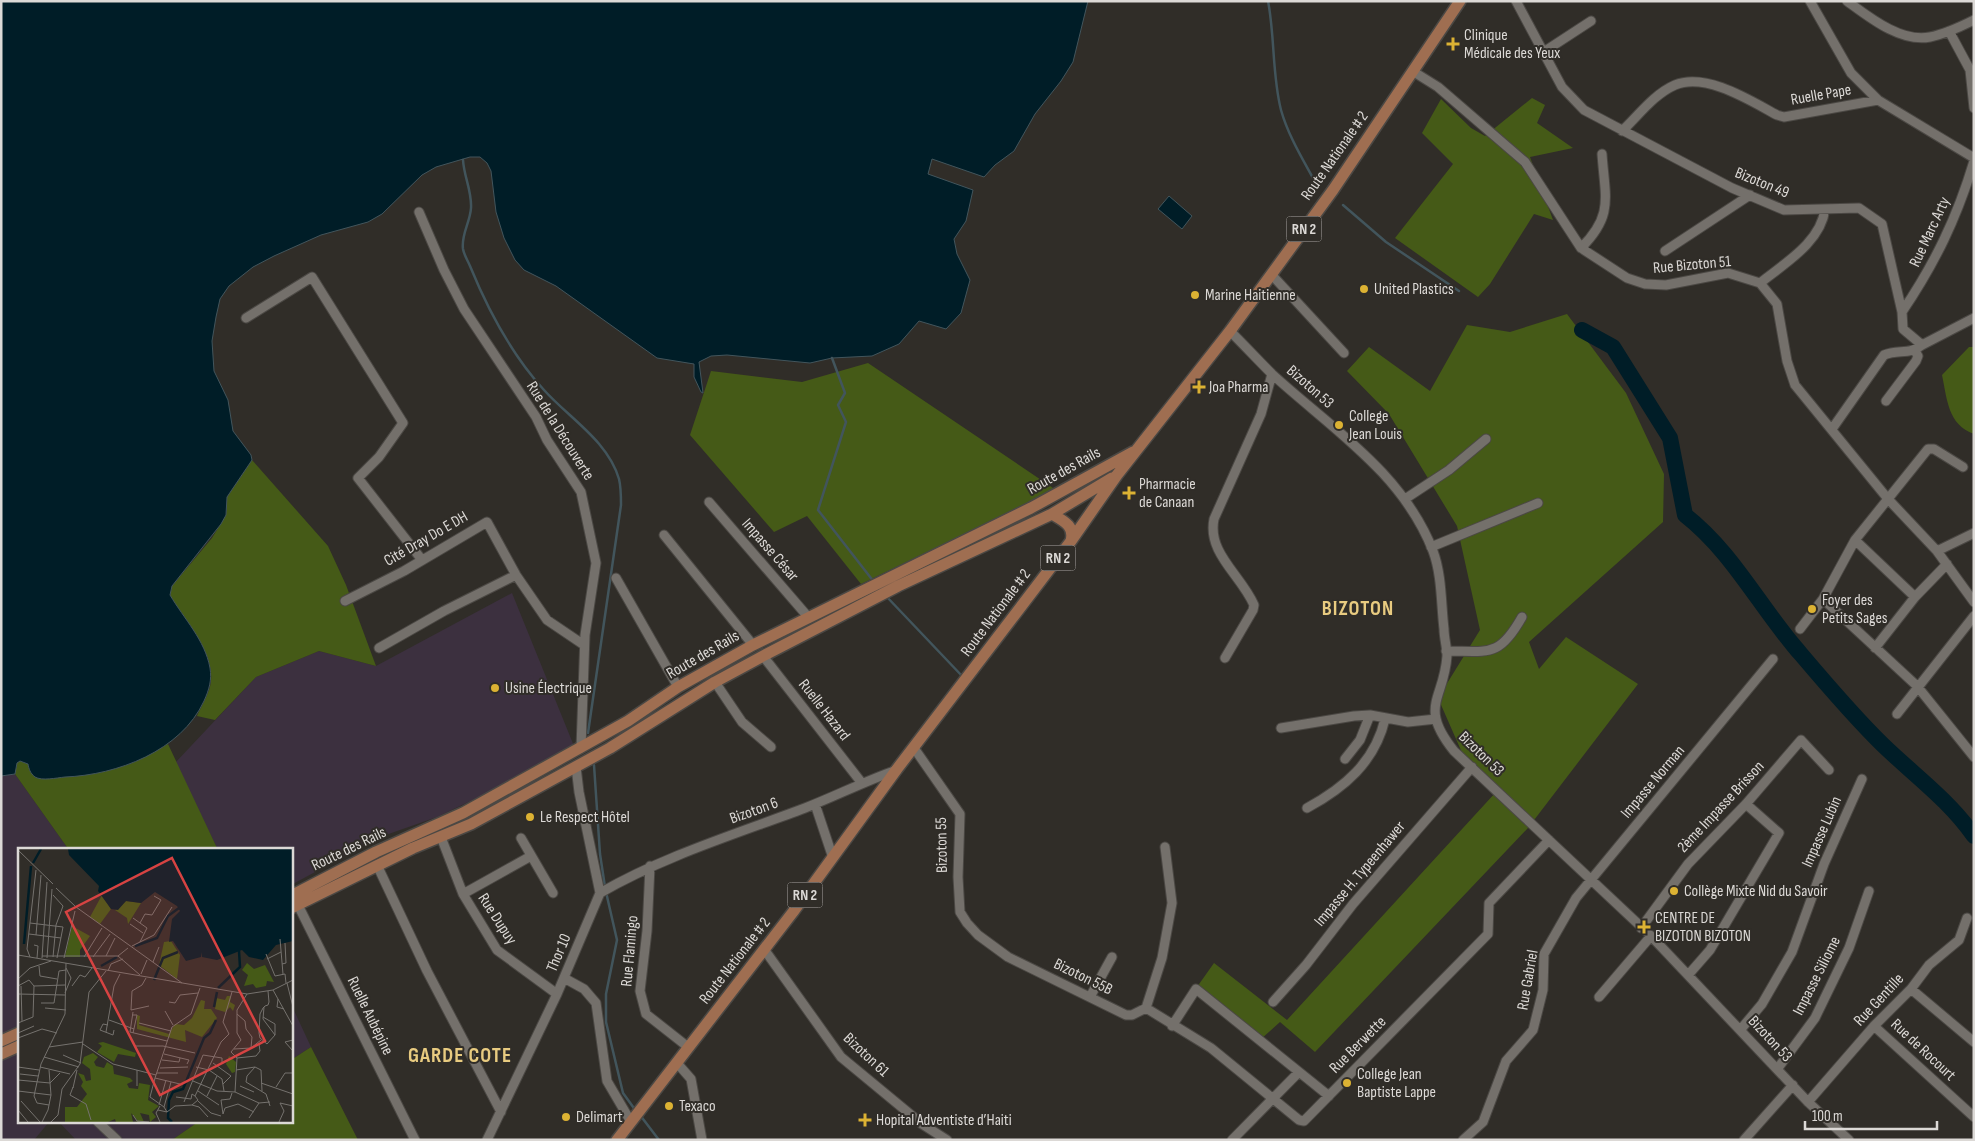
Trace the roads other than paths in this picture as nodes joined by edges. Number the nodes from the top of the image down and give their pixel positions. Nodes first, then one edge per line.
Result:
1 (1460, 1) edge
2 (1516, 1) edge
3 (1810, 1) edge
4 (1847, 1) edge
5 (1974, 20) edge
6 (1591, 21) dead end
7 (1949, 31) junction
8 (1542, 52) junction
9 (1972, 70) edge
10 (1414, 72) junction
11 (1878, 100) junction
12 (1974, 108) edge
13 (1622, 131) junction
14 (1602, 154) dead end
15 (1974, 159) edge
16 (1750, 196) junction
17 (1825, 210) junction
18 (419, 212) dead end
19 (1580, 248) junction
20 (1665, 251) dead end
21 (1271, 274) junction
22 (1760, 283) junction
23 (1902, 312) junction
24 (246, 318) dead end
25 (1974, 318) edge
26 (1230, 331) junction
27 (1919, 348) junction
28 (1344, 353) dead end
29 (1272, 374) junction
30 (1886, 401) dead end
31 (1832, 430) junction
32 (1486, 439) dead end
33 (1136, 450) junction
34 (1963, 467) dead end
35 (1117, 475) junction
36 (1404, 499) junction
37 (1888, 499) junction
38 (709, 502) dead end
39 (1538, 503) dead end
40 (1052, 514) junction
41 (1974, 533) edge
42 (664, 534) dead end
43 (1855, 540) junction
44 (1071, 541) junction
45 (1431, 547) junction
46 (1937, 551) junction
47 (422, 560) junction
48 (1947, 564) junction
49 (516, 575) junction
50 (616, 578) dead end
51 (894, 582) junction
52 (1915, 597) junction
53 (1823, 599) junction
54 (345, 601) dead end
55 (1974, 602) edge
56 (1974, 616) edge
57 (1522, 617) dead end
58 (809, 618) junction
59 (1800, 629) dead end
60 (584, 645) junction
61 (753, 645) junction
62 (379, 648) dead end
63 (1875, 648) junction
64 (1446, 651) junction
65 (763, 656) junction
66 (1225, 658) dead end
67 (1773, 659) dead end
68 (715, 682) junction
69 (1917, 686) junction
70 (678, 687) junction
71 (1897, 714) dead end
72 (1370, 715) junction
73 (1436, 718) junction
74 (1385, 719) junction
75 (1281, 728) dead end
76 (771, 747) dead end
77 (581, 748) junction
78 (914, 748) junction
79 (1974, 757) edge
80 (1345, 759) dead end
81 (580, 765) junction
82 (1472, 767) junction
83 (897, 770) junction
84 (1828, 770) dead end
85 (1862, 779) dead end
86 (861, 782) junction
87 (815, 804) junction
88 (1746, 804) junction
89 (1307, 808) dead end
90 (441, 837) junction
91 (521, 838) dead end
92 (1549, 840) junction
93 (1165, 847) dead end
94 (531, 856) junction
95 (833, 858) junction
96 (377, 865) junction
97 (650, 866) junction
98 (1592, 880) junction
99 (1869, 891) dead end
100 (553, 893) dead end
101 (600, 893) junction
102 (463, 894) junction
103 (1576, 898) joint
104 (293, 903) edge
105 (1967, 918) dead end
106 (967, 923) joint
107 (1641, 928) junction
108 (1651, 936) junction
109 (764, 949) junction
110 (1112, 957) dead end
111 (1689, 974) junction
112 (564, 978) junction
113 (1911, 989) junction
114 (557, 994) junction
115 (1599, 996) dead end
116 (1090, 997) junction
117 (1273, 1002) dead end
118 (1146, 1008) junction
119 (1172, 1026) junction
120 (1874, 1026) junction
121 (1741, 1029) junction
122 (18, 1033) edge
123 (1, 1041) edge
124 (1974, 1042) edge
125 (18, 1046) edge
126 (688, 1047) junction
127 (1, 1054) edge
128 (677, 1063) junction
129 (1778, 1068) junction
130 (1299, 1072) junction
131 (1793, 1085) junction
132 (1329, 1096) junction
133 (1274, 1099) junction
134 (1808, 1102) junction
135 (501, 1112) junction
136 (1974, 1117) edge
137 (631, 1122) junction
138 (100, 1124) edge
139 (117, 1140) edge
140 (414, 1140) edge
141 (487, 1140) edge
142 (617, 1140) edge
143 (702, 1140) edge
144 (947, 1140) edge
145 (1232, 1140) edge
146 (1462, 1140) edge
147 (1744, 1140) edge
148 (1849, 1140) edge

1 - 10 main road, Route Nationale # 2 / RN 2
2 - 8 street, Bizoton 49
3 - 11 street
4 - 7 street
5 - 7 street
6 - 8 street
7 - 9 street
8 - 13 street, Bizoton 49
9 - 12 street
10 - 19 street, Rue Bizoton 51
10 - 21 main road, Route Nationale # 2 / RN 2
11 - 13 street, Ruelle Pape
11 - 15 street
13 - 16 street, Bizoton 49
14 - 19 street
15 - 23 street, Rue Marc Arty
16 - 17 street, Bizoton 49
16 - 20 street
17 - 22 street
17 - 23 street, Bizoton 49
18 - 60 street, Rue de la Découverte
19 - 22 street, Rue Bizoton 51
21 - 26 main road, Route Nationale # 2 / RN 2
21 - 28 street
22 - 31 street
23 - 27 street, Bizoton 49
24 - 47 street
25 - 27 street
26 - 29 street, Bizoton 53
26 - 33 main road, Route Nationale # 2 / RN 2
27 - 30 street
27 - 31 street
29 - 36 street, Bizoton 53
29 - 66 street
31 - 37 street
32 - 36 street
33 - 35 main road, Route Nationale # 2 / RN 2
33 - 51 main road, Route des Rails
34 - 37 street
35 - 40 main road, Route des Rails
35 - 44 main road, Route Nationale # 2 / RN 2
36 - 45 street, Bizoton 53
37 - 43 street
37 - 46 street
38 - 58 street, Impasse César
39 - 45 street
40 - 44 main road
40 - 51 main road, Route des Rails
41 - 46 street
42 - 61 street
43 - 52 street
43 - 53 street
44 - 78 main road, Route Nationale # 2 / RN 2
45 - 64 street, Bizoton 53
46 - 48 street
47 - 49 street, Cité Dray Do E DH
47 - 54 street, Cité Dray Do E DH
48 - 52 street
48 - 55 street
49 - 60 street, Cité Dray Do E DH
49 - 62 street
50 - 70 street
51 - 58 main road, Route des Rails
51 - 65 main road, Route des Rails
52 - 63 street
53 - 59 street
53 - 63 street
56 - 69 street
57 - 64 street
58 - 61 main road, Route des Rails
60 - 77 street, Rue de la Découverte
61 - 70 main road, Route des Rails
63 - 69 street
64 - 73 street, Bizoton 53
65 - 68 main road, Route des Rails
65 - 86 street, Ruelle Hazard
67 - 98 street, Impasse Norman
68 - 76 street
68 - 81 main road, Route des Rails
69 - 71 street
69 - 79 street
70 - 77 main road, Route des Rails
72 - 74 street
72 - 75 street
72 - 80 street
73 - 74 street
73 - 82 street, Bizoton 53
74 - 89 street
77 - 104 main road, Route des Rails
78 - 83 main road, Route Nationale # 2 / RN 2
78 - 106 street, Bizoton 55
81 - 90 main road, Route des Rails
81 - 101 street
82 - 92 street, Bizoton 53
82 - 117 street, Impasse H. Typeenhawer
83 - 86 street, Bizoton 6
83 - 95 main road, Route Nationale # 2 / RN 2
84 - 88 street, 2ème Impasse Brisson
85 - 121 street, Impasse Lubin
86 - 87 street, Bizoton 6
87 - 95 street
87 - 97 street, Bizoton 6
88 - 107 street, 2ème Impasse Brisson
88 - 111 street
90 - 96 main road, Route des Rails
90 - 102 street, Rue Dupuy
91 - 94 street
92 - 98 street, Bizoton 53
92 - 132 street, Rue Berwette
93 - 118 street
94 - 100 street
94 - 102 street
95 - 109 main road, Route Nationale # 2 / RN 2
96 - 104 main road, Route des Rails
96 - 135 street
97 - 101 street, Bizoton 6
97 - 126 street, Rue Flamingo
98 - 103 street, Impasse Norman
98 - 107 street, Bizoton 53
99 - 129 street, Impasse Siliome
101 - 112 street, Thor 10
102 - 114 street, Rue Dupuy
103 - 146 street, Rue Gabriel
104 - 140 street, Ruelle Aubépine
105 - 113 street, Rue Gentille
106 - 116 street, Bizoton 55B
107 - 108 street, Bizoton 53
108 - 111 street, Bizoton 53
108 - 115 street
109 - 126 main road, Route Nationale # 2 / RN 2
109 - 144 street, Bizoton 61
110 - 116 street
111 - 121 street, Bizoton 53
112 - 114 street, Thor 10
112 - 137 street
113 - 120 street, Rue Gentille
113 - 124 street
114 - 135 street, Thor 10
116 - 118 street, Bizoton 55B
118 - 119 street, Rue Berwette
119 - 130 street
119 - 133 street, Rue Berwette
120 - 134 street, Rue Gentille
120 - 136 street, Rue de Rocourt
121 - 129 street, Bizoton 53
122 - 123 main road
125 - 127 main road
126 - 128 main road, Route Nationale # 2 / RN 2
128 - 137 main road, Route Nationale # 2 / RN 2
128 - 143 street
129 - 131 street, Bizoton 53
130 - 132 street
130 - 133 street
131 - 134 street, Bizoton 53
131 - 147 street
132 - 133 street, Rue Berwette
133 - 145 street
134 - 148 street, Bizoton 53
135 - 141 street, Thor 10
137 - 142 main road, Route Nationale # 2 / RN 2
138 - 139 street

